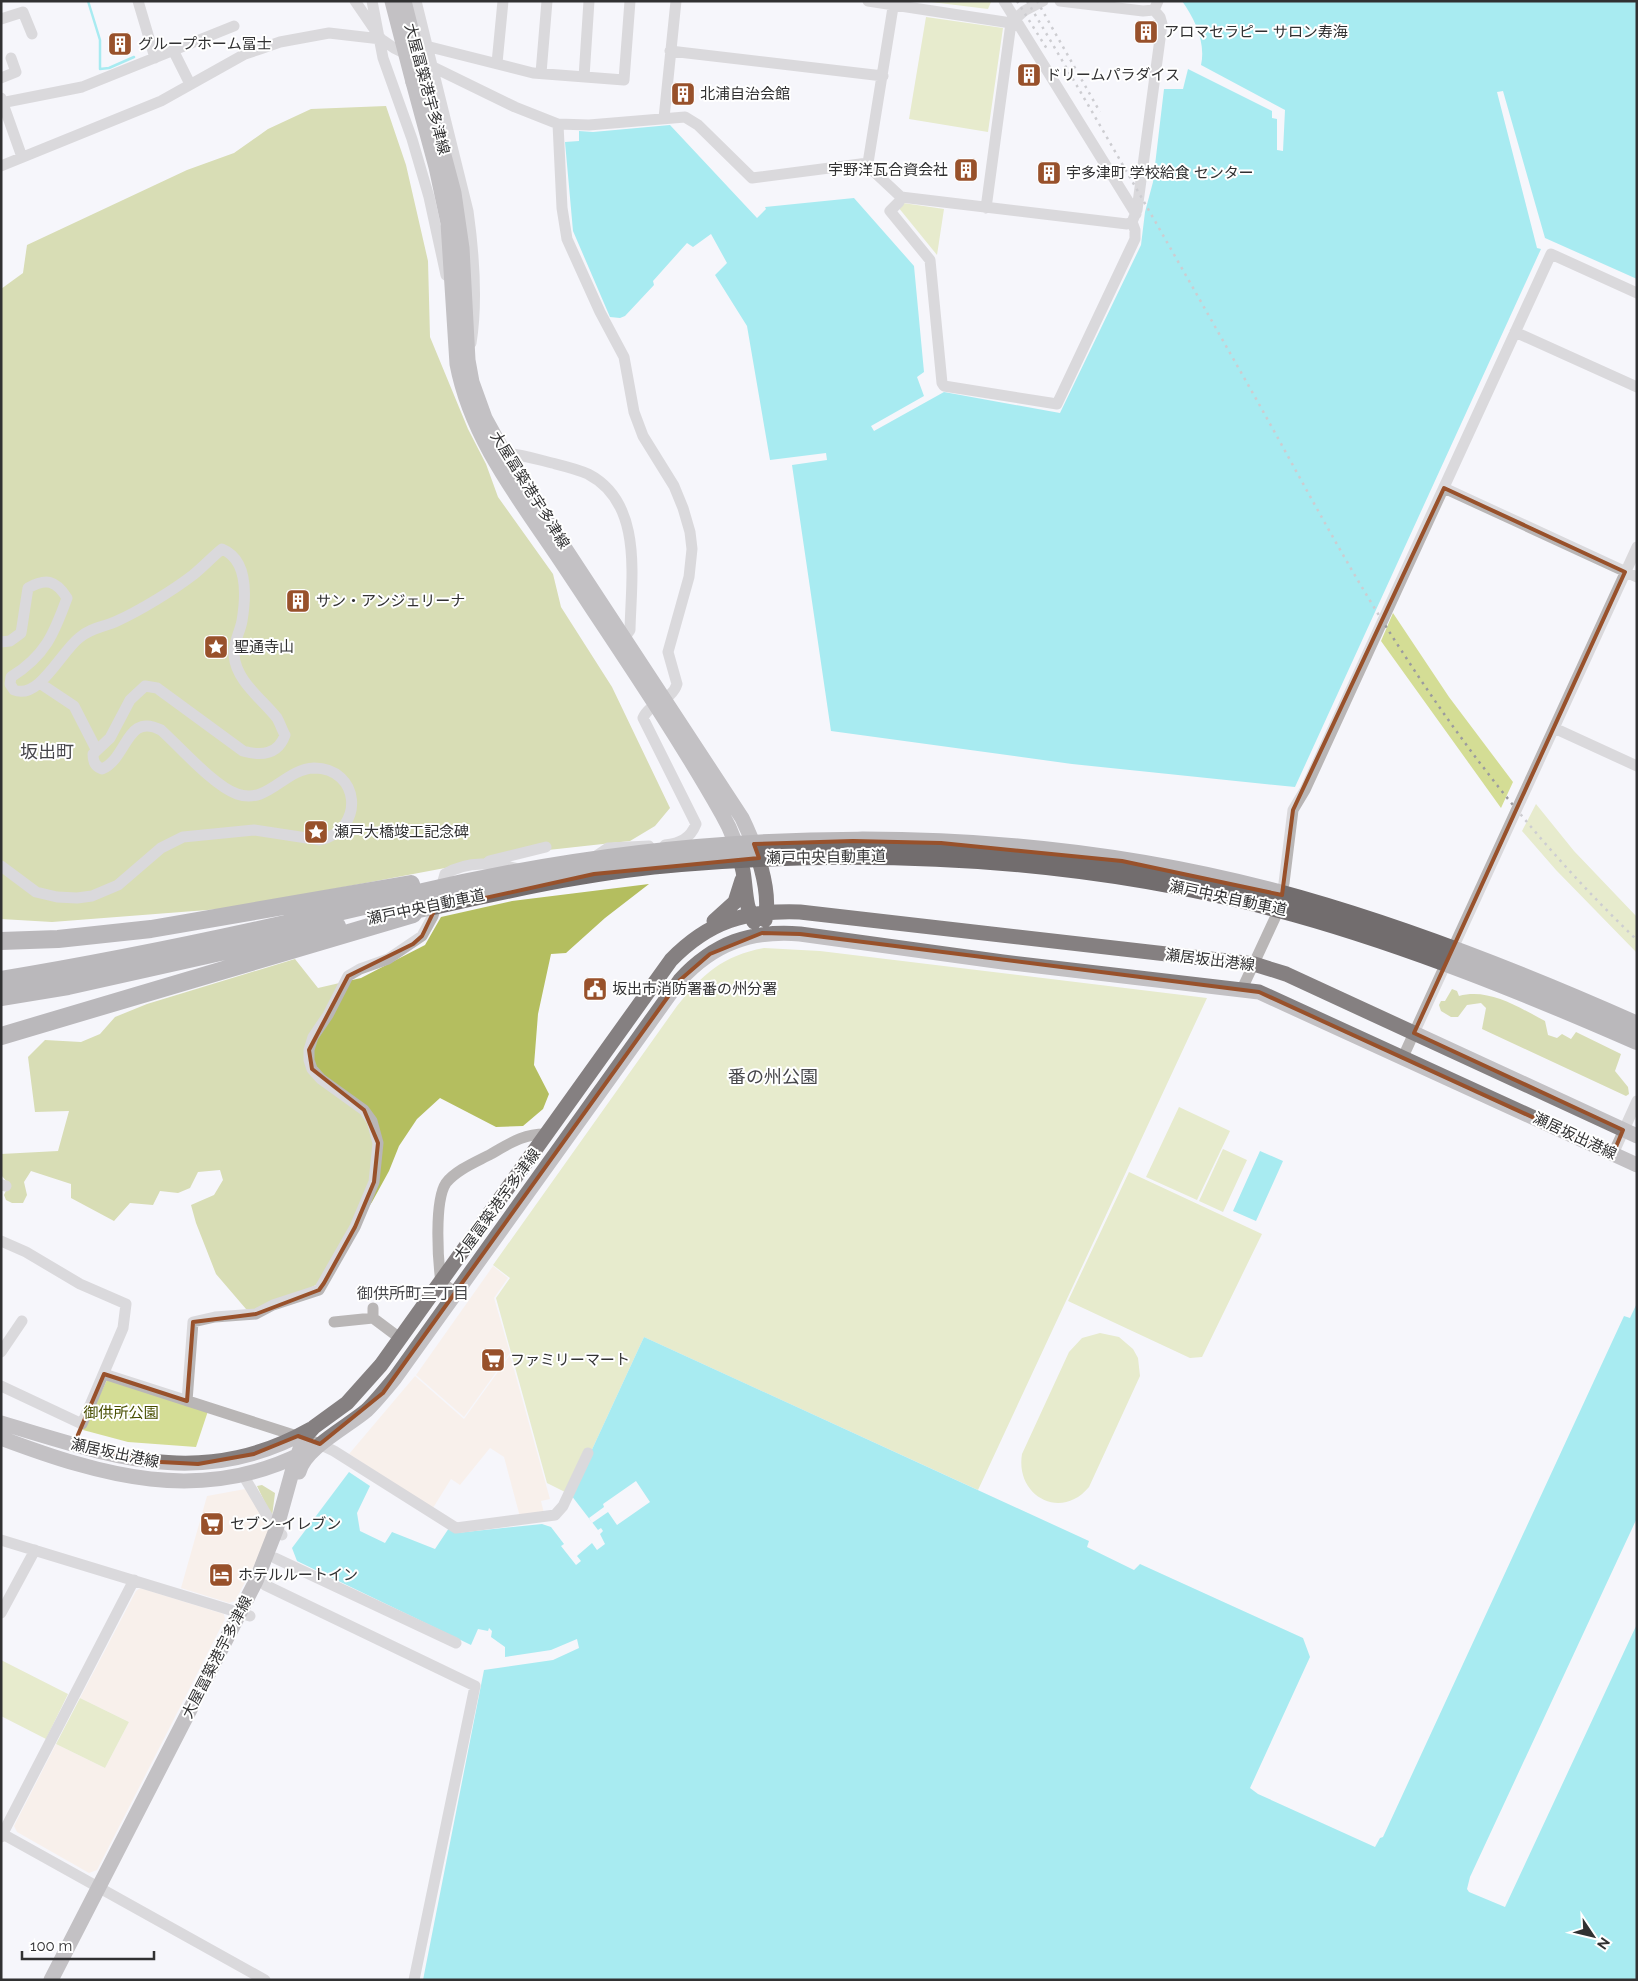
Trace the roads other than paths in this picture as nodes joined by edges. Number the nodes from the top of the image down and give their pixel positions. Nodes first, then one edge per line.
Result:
1 (138, 1) edge
2 (356, 1) edge
3 (372, 1) edge
4 (392, 1) edge
5 (404, 1) edge
6 (416, 1) edge
7 (503, 1) edge
8 (547, 1) edge
9 (590, 1) edge
10 (630, 1) edge
11 (676, 1) edge
12 (868, 1) edge
13 (1004, 1) edge
14 (1043, 1) edge
15 (1060, 1) edge
16 (894, 2) edge
17 (1156, 6) edge
18 (1, 19) edge
19 (1013, 20) junction
20 (234, 26) dead end
21 (32, 34) dead end
22 (381, 39) junction
23 (426, 46) junction
24 (394, 48) junction
25 (173, 50) junction
26 (670, 51) junction
27 (11, 58) dead end
28 (154, 58) junction
29 (383, 58) junction
30 (497, 63) junction
31 (541, 73) junction
32 (883, 76) junction
33 (423, 77) junction
34 (584, 77) junction
35 (1, 78) edge
36 (190, 84) junction
37 (2, 101) edge
38 (664, 118) junction
39 (558, 124) junction
40 (22, 157) junction
41 (868, 163) junction
42 (1, 166) edge
43 (901, 197) junction
44 (986, 208) junction
45 (1134, 218) junction
46 (1637, 293) edge
47 (453, 314) junction
48 (1515, 332) junction
49 (1637, 387) edge
50 (498, 455) junction
51 (1444, 488) junction
52 (1637, 547) edge
53 (560, 549) junction
54 (1625, 572) junction
55 (1637, 577) edge
56 (625, 637) junction
57 (1, 642) edge
58 (5, 684) edge
59 (41, 684) junction
60 (661, 701) junction
61 (1554, 728) junction
62 (96, 749) junction
63 (1637, 766) edge
64 (546, 847) dead end
65 (478, 863) junction
66 (1, 866) edge
67 (743, 871) junction
68 (413, 901) junction
69 (767, 912) junction
70 (749, 913) junction
71 (762, 934) junction
72 (1, 942) edge
73 (671, 960) junction
74 (1254, 964) junction
75 (1, 980) edge
76 (1242, 989) junction
77 (1, 997) edge
78 (1637, 1025) edge
79 (1414, 1033) junction
80 (1, 1036) edge
81 (1637, 1041) edge
82 (1403, 1057) junction
83 (598, 1062) junction
84 (614, 1073) junction
85 (1637, 1101) edge
86 (1630, 1133) edge
87 (548, 1134) junction
88 (1612, 1154) junction
89 (1637, 1165) edge
90 (1, 1241) edge
91 (441, 1282) junction
92 (456, 1293) junction
93 (22, 1321) dead end
94 (334, 1322) dead end
95 (401, 1339) junction
96 (1, 1352) edge
97 (104, 1374) junction
98 (1, 1386) edge
99 (187, 1401) junction
100 (1, 1423) edge
101 (82, 1424) junction
102 (314, 1427) joint
103 (301, 1437) junction
104 (1, 1438) edge
105 (1, 1444) edge
106 (74, 1444) junction
107 (320, 1444) junction
108 (41, 1453) junction
109 (588, 1453) dead end
110 (254, 1454) junction
111 (294, 1465) junction
112 (250, 1473) junction
113 (287, 1493) junction
114 (279, 1532) junction
115 (1, 1540) edge
116 (35, 1550) junction
117 (275, 1558) junction
118 (134, 1580) junction
119 (265, 1585) junction
120 (1, 1613) edge
121 (245, 1614) junction
122 (456, 1644) dead end
123 (2, 1835) edge
124 (103, 1890) junction
125 (51, 1980) edge
126 (63, 1980) edge
127 (265, 1980) edge
128 (414, 1980) edge

1 - 28 street
2 - 22 street
3 - 22 street
4 - 33 main road, 大屋冨築港宇多津線, bridge
5 - 33 main road, 大屋冨築港宇多津線, bridge
6 - 23 street
7 - 30 street
8 - 31 street
9 - 34 street
10 - 34 street
11 - 26 street
12 - 16 street
13 - 19 street
14 - 19 street
15 - 17 street
16 - 19 street
16 - 32 street
17 - 45 street
18 - 21 street
19 - 44 street
19 - 45 street
20 - 25 street
22 - 24 street
22 - 29 street
22 - 36 street
23 - 30 street
23 - 33 street
24 - 29 street
24 - 33 street
25 - 28 street
25 - 36 street
26 - 32 street
26 - 38 street
27 - 35 street
28 - 37 street
29 - 47 street
30 - 31 street
31 - 34 street
32 - 41 street
33 - 39 street
33 - 47 main road, 大屋冨築港宇多津線
33 - 50 main road, 大屋冨築港宇多津線
36 - 40 street
37 - 40 street
38 - 39 street
38 - 41 street
39 - 60 street
40 - 42 street
41 - 43 street
43 - 44 street
43 - 45 street
44 - 45 street
46 - 48 street
47 - 50 main road, 大屋冨築港宇多津線
48 - 49 street
48 - 51 street
50 - 53 main road, 大屋冨築港宇多津線
50 - 56 street
51 - 54 street
51 - 74 street
52 - 54 street
53 - 56 main road, 大屋冨築港宇多津線
53 - 60 main road, 大屋冨築港宇多津線
54 - 55 street
54 - 61 street
56 - 60 main road, 大屋冨築港宇多津線
57 - 58 street
58 - 59 street
59 - 62 street
59 - 62 street
60 - 65 street
60 - 67 main road, 大屋冨築港宇多津線
60 - 69 main road, 大屋冨築港宇多津線
61 - 63 street
61 - 79 street
62 - 66 street
64 - 65 street
65 - 99 street
67 - 70 main road, 大屋冨築港宇多津線
67 - 73 main road
68 - 72 highway
68 - 75 highway, 瀬戸中央自動車道
68 - 77 highway, 瀬戸中央自動車道
68 - 78 highway, 瀬戸中央自動車道, bridge
68 - 80 highway
68 - 81 highway, 瀬戸中央自動車道, bridge
69 - 70 main road, 瀬居坂出港線
69 - 71 main road, 大屋冨築港宇多津線
69 - 74 main road, 瀬居坂出港線
70 - 71 main road, 大屋冨築港宇多津線
70 - 73 main road, 大屋冨築港宇多津線
71 - 76 main road, 瀬居坂出港線
71 - 84 main road, 大屋冨築港宇多津線
73 - 83 main road, 大屋冨築港宇多津線
74 - 76 street
74 - 79 main road, 瀬居坂出港線
76 - 82 main road, 瀬居坂出港線
79 - 82 street
79 - 86 main road, 瀬居坂出港線
82 - 88 main road, 瀬居坂出港線
83 - 84 main road
83 - 87 main road, 大屋冨築港宇多津線
84 - 92 main road, 大屋冨築港宇多津線
85 - 86 street
86 - 88 street
87 - 91 main road, 大屋冨築港宇多津線
87 - 91 street
88 - 89 main road, 瀬居坂出港線
90 - 97 street
91 - 92 street
91 - 95 main road, 大屋冨築港宇多津線
92 - 107 main road, 大屋冨築港宇多津線
93 - 96 street
94 - 95 street
95 - 102 main road, 大屋冨築港宇多津線
97 - 99 street
97 - 101 street
98 - 101 street
99 - 103 street
100 - 106 main road, 瀬居坂出港線
101 - 106 street
102 - 103 main road, 瀬居坂出港線
103 - 107 street
103 - 110 main road, 瀬居坂出港線
103 - 111 main road, 大屋冨築港宇多津線
104 - 108 main road, 瀬居坂出港線
105 - 108 main road, 瀬居坂出港線
106 - 110 main road, 瀬居坂出港線
107 - 109 street
107 - 111 main road, 瀬居坂出港線
107 - 111 main road, 大屋冨築港宇多津線
108 - 112 main road, 瀬居坂出港線
110 - 111 main road
111 - 112 main road, 瀬居坂出港線
111 - 113 main road, 大屋冨築港宇多津線
111 - 114 main road, 大屋冨築港宇多津線
112 - 113 main road
112 - 114 street
113 - 114 main road, 大屋冨築港宇多津線
114 - 117 main road, 大屋冨築港宇多津線
114 - 121 main road, 大屋冨築港宇多津線
115 - 116 street
116 - 118 street
116 - 120 street
117 - 119 main road, 大屋冨築港宇多津線
117 - 122 street
118 - 121 street
118 - 123 street
119 - 121 main road, 大屋冨築港宇多津線
119 - 128 street
121 - 124 main road, 大屋冨築港宇多津線
123 - 124 street
124 - 125 main road, 大屋冨築港宇多津線
124 - 126 main road, 大屋冨築港宇多津線
124 - 127 street

